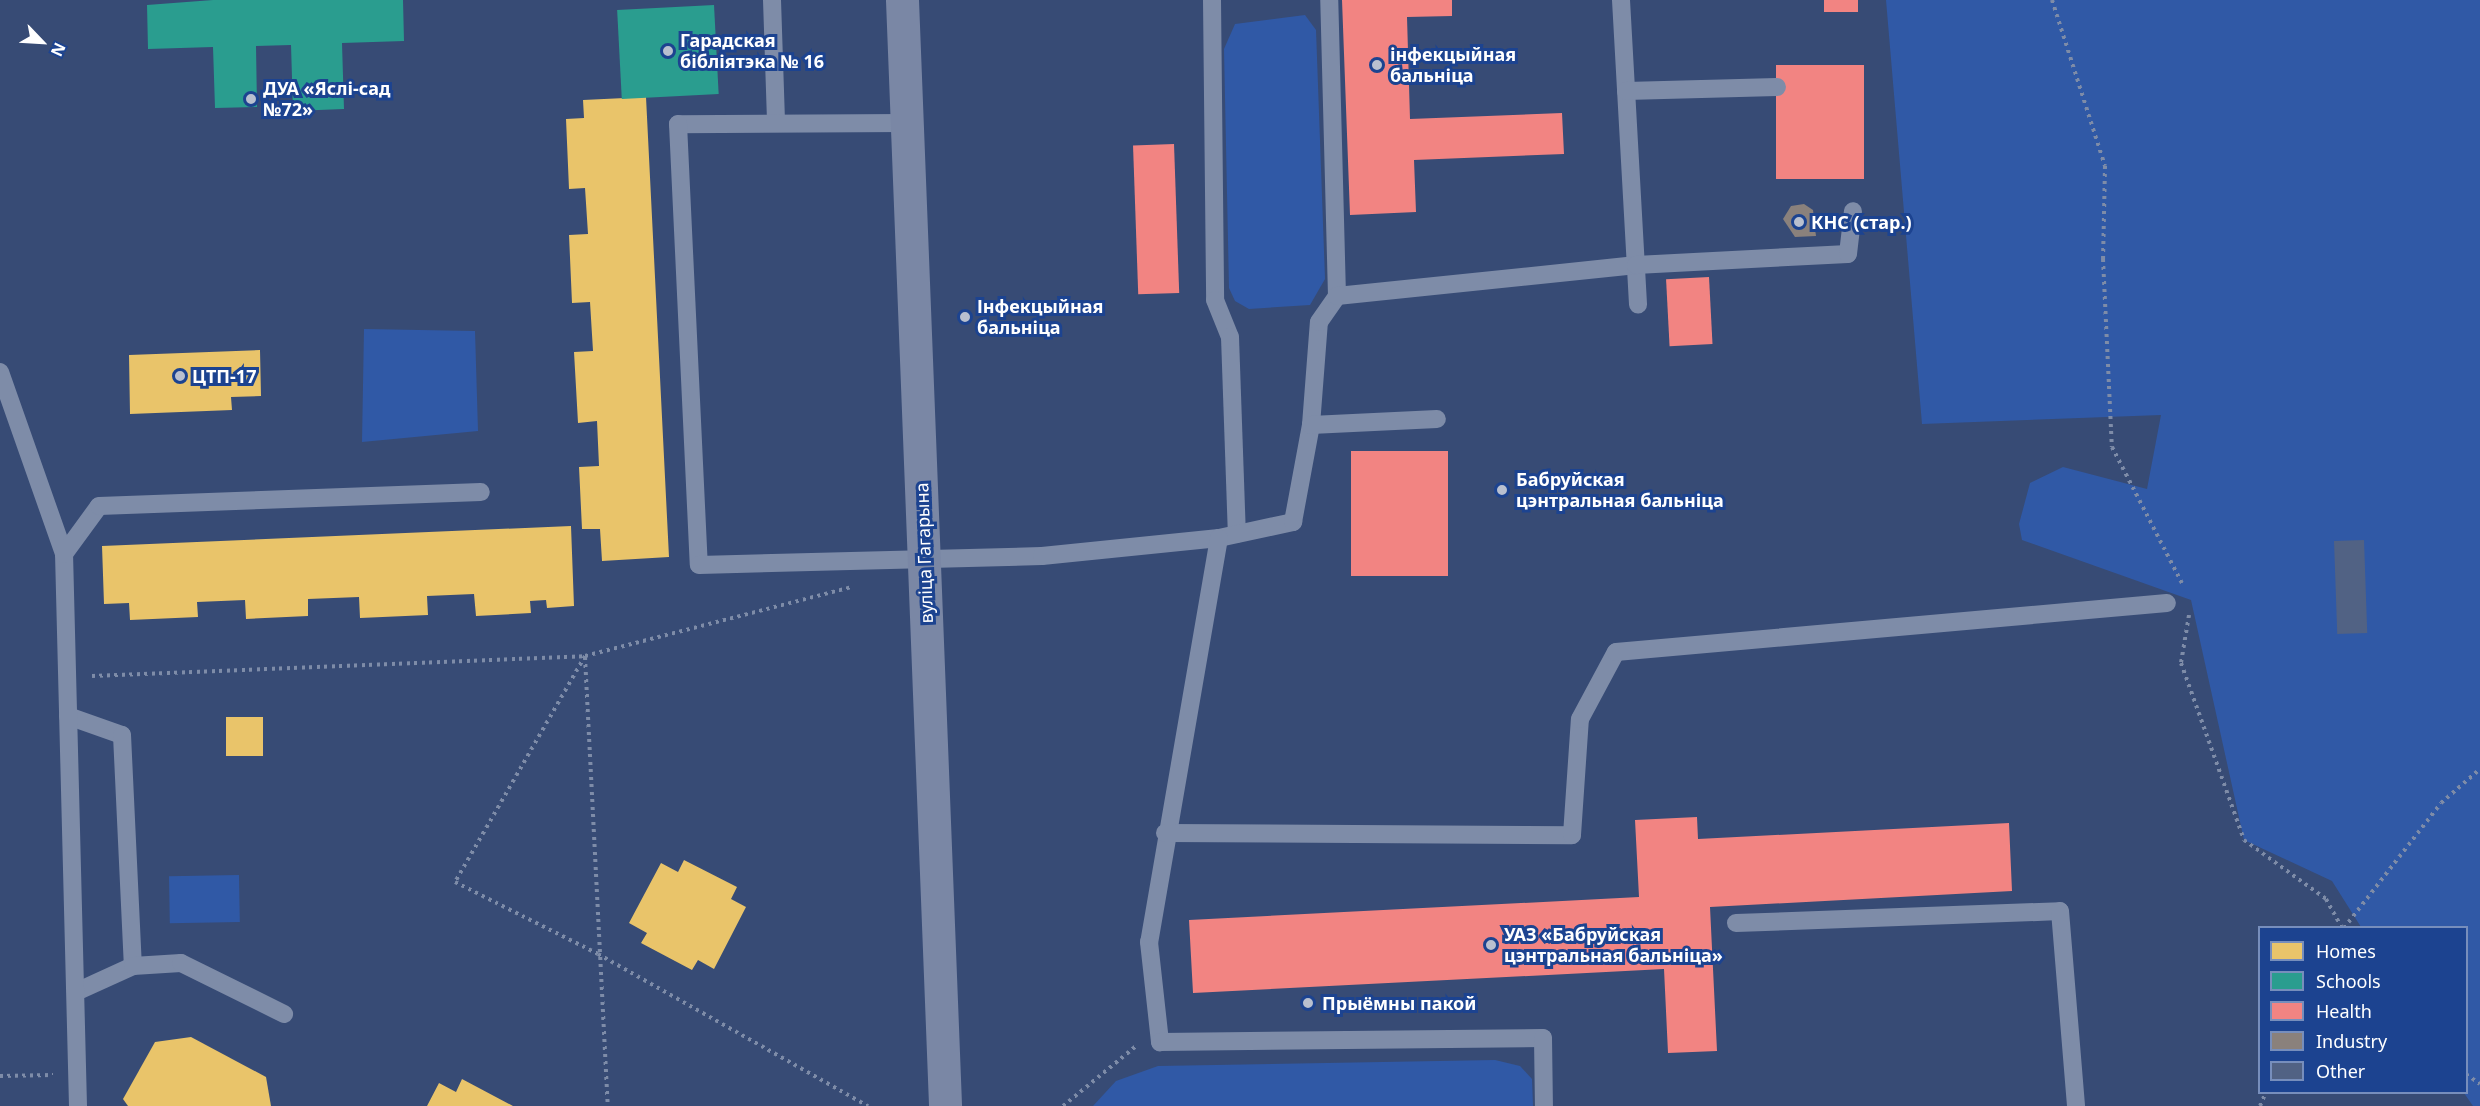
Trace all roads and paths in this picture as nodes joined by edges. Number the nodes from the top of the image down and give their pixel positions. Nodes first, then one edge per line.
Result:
1 (772, 0) edge
2 (902, 0) edge
3 (1212, 0) edge
4 (1329, 0) edge
5 (1621, 0) edge
6 (2052, 0) edge
7 (1777, 87) dead end
8 (1626, 91) junction
9 (776, 119) junction
10 (906, 123) junction
11 (1853, 211) dead end
12 (1636, 265) junction
13 (1337, 296) junction
14 (1638, 305) dead end
15 (0, 372) edge
16 (1437, 419) dead end
17 (1311, 425) junction
18 (481, 492) dead end
19 (1237, 534) junction
20 (1219, 538) junction
21 (64, 554) junction
22 (924, 557) junction
23 (866, 584) dead end
24 (2186, 590) dead end
25 (2167, 603) dead end
26 (2190, 611) dead end
27 (585, 656) junction
28 (67, 677) junction
29 (68, 716) junction
30 (2480, 769) edge
31 (1165, 833) junction
32 (1736, 923) dead end
33 (2342, 926) edge
34 (2344, 926) edge
35 (598, 954) junction
36 (134, 966) junction
37 (76, 992) junction
38 (284, 1014) dead end
39 (1160, 1042) junction
40 (77, 1074) junction
41 (0, 1076) edge
42 (78, 1106) edge
43 (608, 1106) edge
44 (868, 1106) edge
45 (945, 1106) edge
46 (1063, 1106) edge
47 (1544, 1106) edge
48 (2076, 1106) edge

1 - 9 lane
2 - 10 main road, вуліца Гагарына
3 - 19 lane
4 - 13 lane
5 - 8 lane
6 - 24 path
7 - 8 lane
8 - 12 lane
9 - 10 lane
9 - 22 lane
10 - 22 main road, вуліца Гагарына
11 - 12 lane
12 - 13 lane
12 - 14 lane
13 - 17 lane
15 - 21 lane
16 - 17 lane
17 - 19 lane
18 - 21 lane
19 - 20 lane
20 - 22 lane
20 - 31 lane
21 - 28 lane
22 - 45 main road, вуліца Гагарына
23 - 27 path
25 - 31 lane
26 - 33 path
27 - 28 path
27 - 35 path
27 - 35 path
28 - 29 lane
29 - 36 lane
29 - 37 lane
30 - 34 path
31 - 39 lane
32 - 48 lane
35 - 43 path
35 - 44 path
36 - 37 lane
36 - 38 lane
37 - 40 lane
39 - 46 path
39 - 47 lane
40 - 41 path
40 - 42 lane

